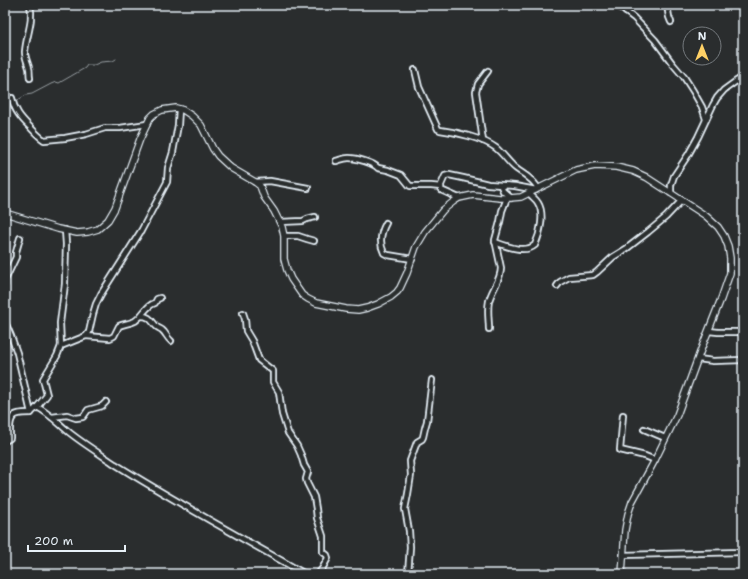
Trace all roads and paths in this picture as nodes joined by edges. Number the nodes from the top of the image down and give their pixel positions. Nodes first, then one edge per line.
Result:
1 (30, 5) edge
2 (617, 5) edge
3 (627, 5) edge
4 (667, 5) edge
5 (626, 12) junction
6 (671, 22) dead end
7 (415, 70) dead end
8 (488, 71) dead end
9 (743, 77) edge
10 (30, 78) dead end
11 (12, 98) dead end
12 (179, 109) junction
13 (706, 119) junction
14 (147, 124) junction
15 (483, 141) junction
16 (336, 161) dead end
17 (255, 182) junction
18 (502, 186) junction
19 (441, 187) junction
20 (308, 188) dead end
21 (537, 189) junction
22 (529, 193) junction
23 (671, 193) junction
24 (458, 198) junction
25 (509, 198) junction
26 (682, 200) junction
27 (5, 214) edge
28 (315, 217) dead end
29 (280, 222) junction
30 (386, 223) dead end
31 (65, 230) junction
32 (284, 236) junction
33 (20, 238) dead end
34 (314, 241) dead end
35 (495, 242) junction
36 (412, 260) junction
37 (5, 284) edge
38 (556, 286) dead end
39 (160, 298) dead end
40 (243, 313) dead end
41 (141, 316) junction
42 (5, 322) edge
43 (489, 330) dead end
44 (709, 331) junction
45 (743, 332) edge
46 (86, 336) junction
47 (171, 341) dead end
48 (60, 346) junction
49 (698, 359) junction
50 (743, 360) edge
51 (432, 380) dead end
52 (106, 402) dead end
53 (37, 406) junction
54 (32, 413) junction
55 (623, 415) dead end
56 (52, 416) junction
57 (644, 429) dead end
58 (665, 438) junction
59 (5, 441) edge
60 (654, 460) junction
61 (743, 550) edge
62 (623, 555) junction
63 (305, 574) edge
64 (318, 574) edge
65 (408, 574) edge
66 (622, 574) edge

1 - 10 street
2 - 5 street
3 - 5 street
4 - 6 street
5 - 13 street
7 - 15 street
8 - 15 street
9 - 13 street
11 - 14 street
12 - 14 main road
12 - 17 main road
12 - 46 street
13 - 23 street
14 - 31 main road
15 - 21 street
16 - 19 street
17 - 20 street
17 - 29 main road
18 - 19 street
18 - 21 street
18 - 25 street
19 - 24 street
21 - 22 main road
21 - 23 main road
22 - 25 main road
22 - 35 street
23 - 26 main road
24 - 25 main road
24 - 36 main road
25 - 35 street
26 - 38 street
26 - 44 main road
27 - 31 main road
28 - 29 street
29 - 32 main road
30 - 36 street
31 - 48 street
32 - 34 street
32 - 36 main road
33 - 37 street
35 - 43 street
39 - 41 street
40 - 64 street
41 - 46 street
41 - 47 street
42 - 54 street
44 - 45 street
44 - 49 main road
46 - 48 street
48 - 53 street
49 - 50 street
49 - 58 main road
51 - 65 street
52 - 56 street
53 - 54 street
53 - 56 street
54 - 59 street
55 - 60 street
56 - 63 street
57 - 58 street
58 - 60 main road
60 - 62 main road
61 - 62 street
62 - 66 main road

